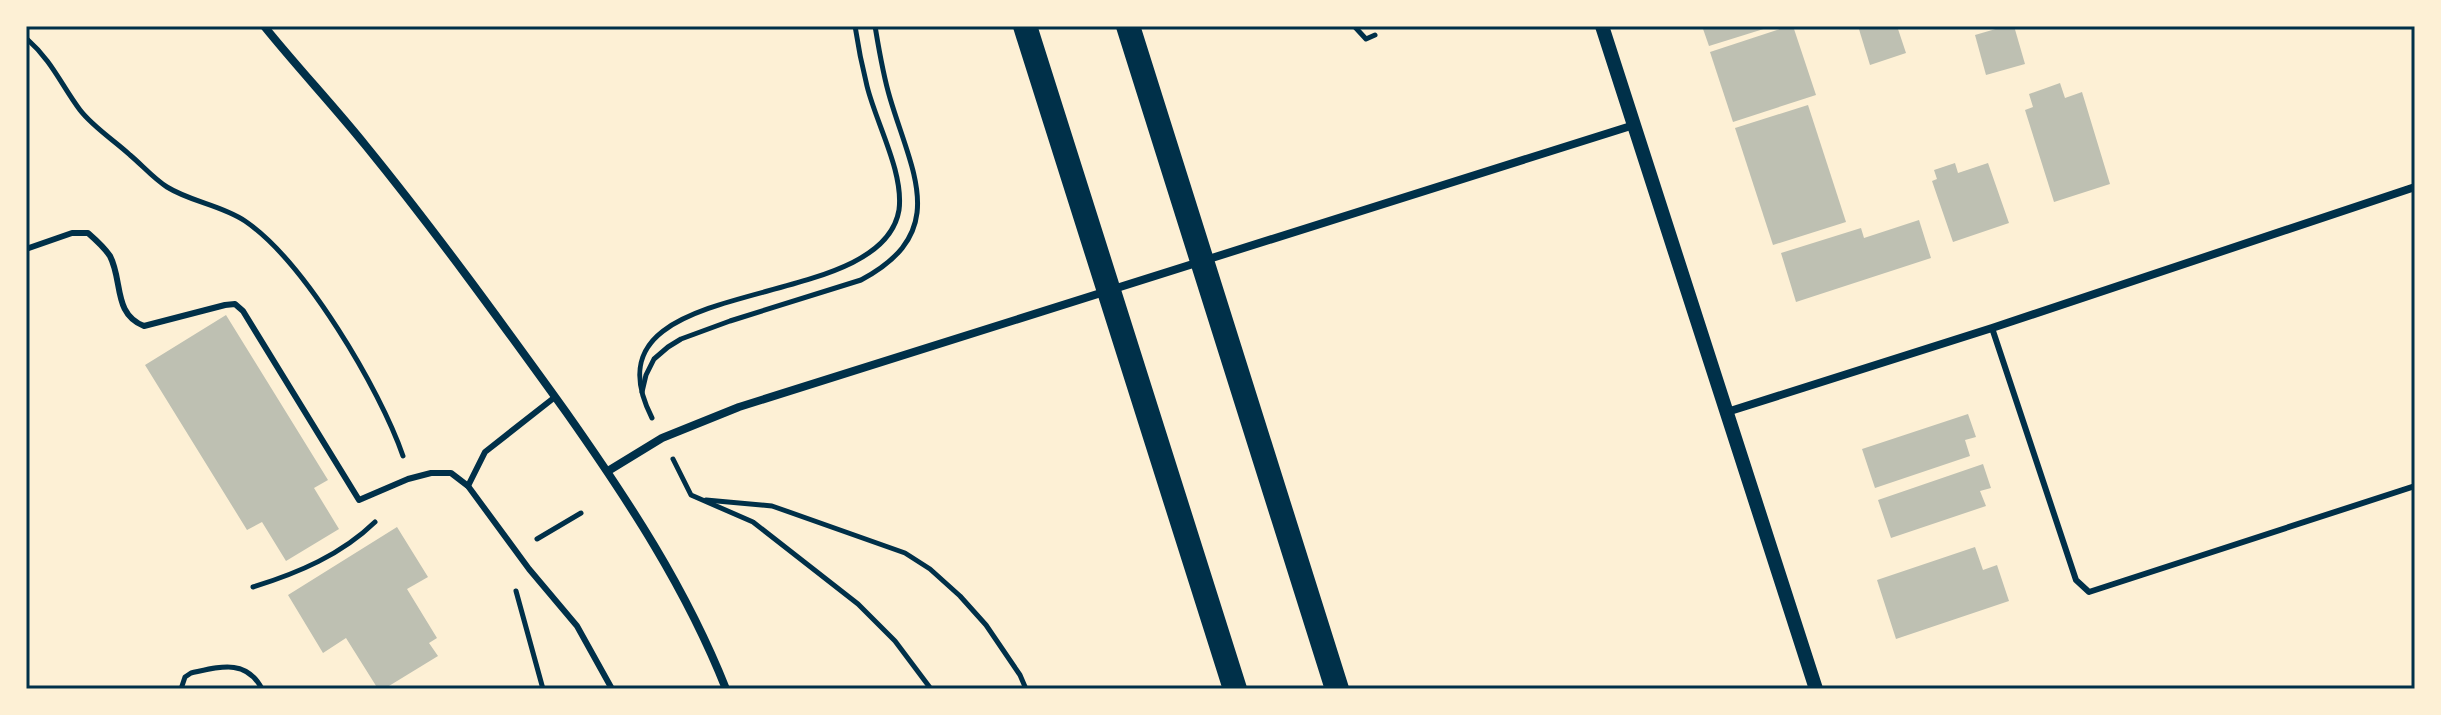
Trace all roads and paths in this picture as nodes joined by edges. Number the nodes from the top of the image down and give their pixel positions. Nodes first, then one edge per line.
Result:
1 (264, 26) edge
2 (855, 26) edge
3 (875, 26) edge
4 (1025, 26) edge
5 (1128, 26) edge
6 (1354, 26) edge
7 (1602, 26) edge
8 (1375, 35) dead end
9 (1634, 125) junction
10 (2415, 187) edge
11 (26, 249) edge
12 (1992, 328) junction
13 (555, 397) junction
14 (1727, 412) junction
15 (608, 471) junction
16 (468, 486) junction
17 (2415, 486) edge
18 (691, 495) dead end
19 (701, 500) junction
20 (581, 513) dead end
21 (531, 542) dead end
22 (518, 586) dead end
23 (181, 689) edge
24 (262, 689) edge
25 (543, 689) edge
26 (612, 689) edge
27 (726, 689) edge
28 (931, 689) edge
29 (1026, 689) edge
30 (1235, 689) edge
31 (1337, 689) edge
32 (1816, 689) edge

1 - 13 street
2 - 3 path
4 - 30 highway
5 - 31 highway
6 - 8 path
7 - 9 street
9 - 14 street
9 - 15 street
10 - 12 street
11 - 16 lane
12 - 14 street
12 - 17 lane
13 - 15 street
13 - 16 lane
14 - 32 street
15 - 27 street
16 - 26 lane
18 - 19 path
19 - 28 path
19 - 29 path
20 - 21 path
22 - 25 path
23 - 24 path

